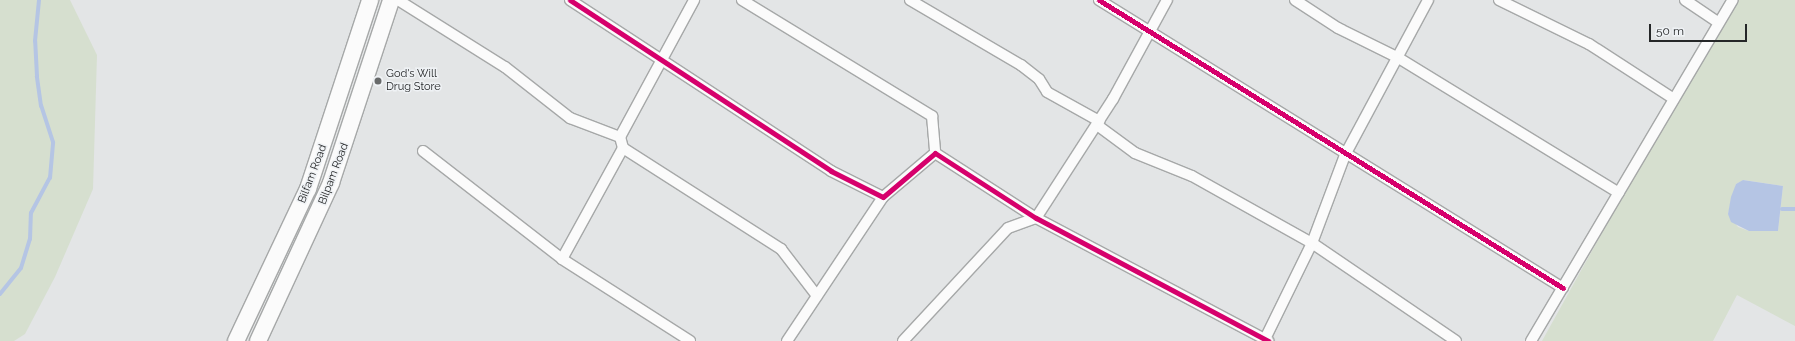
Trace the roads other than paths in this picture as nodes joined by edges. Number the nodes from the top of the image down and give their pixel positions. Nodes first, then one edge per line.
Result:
1 (370, 0) edge
2 (390, 0) edge
3 (398, 0) edge
4 (570, 0) edge
5 (694, 0) edge
6 (742, 0) edge
7 (910, 0) edge
8 (1099, 0) edge
9 (1167, 0) edge
10 (1295, 0) edge
11 (1428, 0) edge
12 (1499, 0) edge
13 (1685, 0) edge
14 (1733, 0) edge
15 (926, 4) edge
16 (1718, 22) junction
17 (1150, 30) junction
18 (1397, 57) junction
19 (660, 60) junction
20 (1674, 99) junction
21 (1098, 123) junction
22 (620, 137) junction
23 (623, 148) junction
24 (423, 151) dead end
25 (935, 153) junction
26 (1345, 155) junction
27 (1618, 193) junction
28 (883, 197) junction
29 (1036, 218) junction
30 (1312, 243) junction
31 (562, 259) junction
32 (1563, 288) junction
33 (817, 296) junction
34 (1266, 340) edge
35 (236, 341) edge
36 (258, 341) edge
37 (690, 341) edge
38 (787, 341) edge
39 (903, 341) edge
40 (1456, 341) edge
41 (1531, 341) edge

1 - 35 main road, Bilfam Road
2 - 36 main road, Bilpam Road
3 - 22 street
4 - 19 street
5 - 19 street
6 - 25 street
7 - 15 street
8 - 17 street
9 - 17 street
10 - 18 street
11 - 18 street
12 - 20 street
13 - 16 street
14 - 16 street
15 - 21 street
16 - 20 street
17 - 21 street
17 - 26 street
18 - 26 street
18 - 27 street
19 - 22 street
19 - 28 street
20 - 27 street
21 - 29 street
21 - 30 street
22 - 23 street
23 - 31 street
23 - 33 street
24 - 31 street
25 - 28 street
25 - 29 street
26 - 30 street
26 - 32 street
27 - 32 street
28 - 33 street
29 - 34 street
29 - 39 street
30 - 34 street
30 - 40 street
31 - 37 street
32 - 41 street
33 - 38 street

